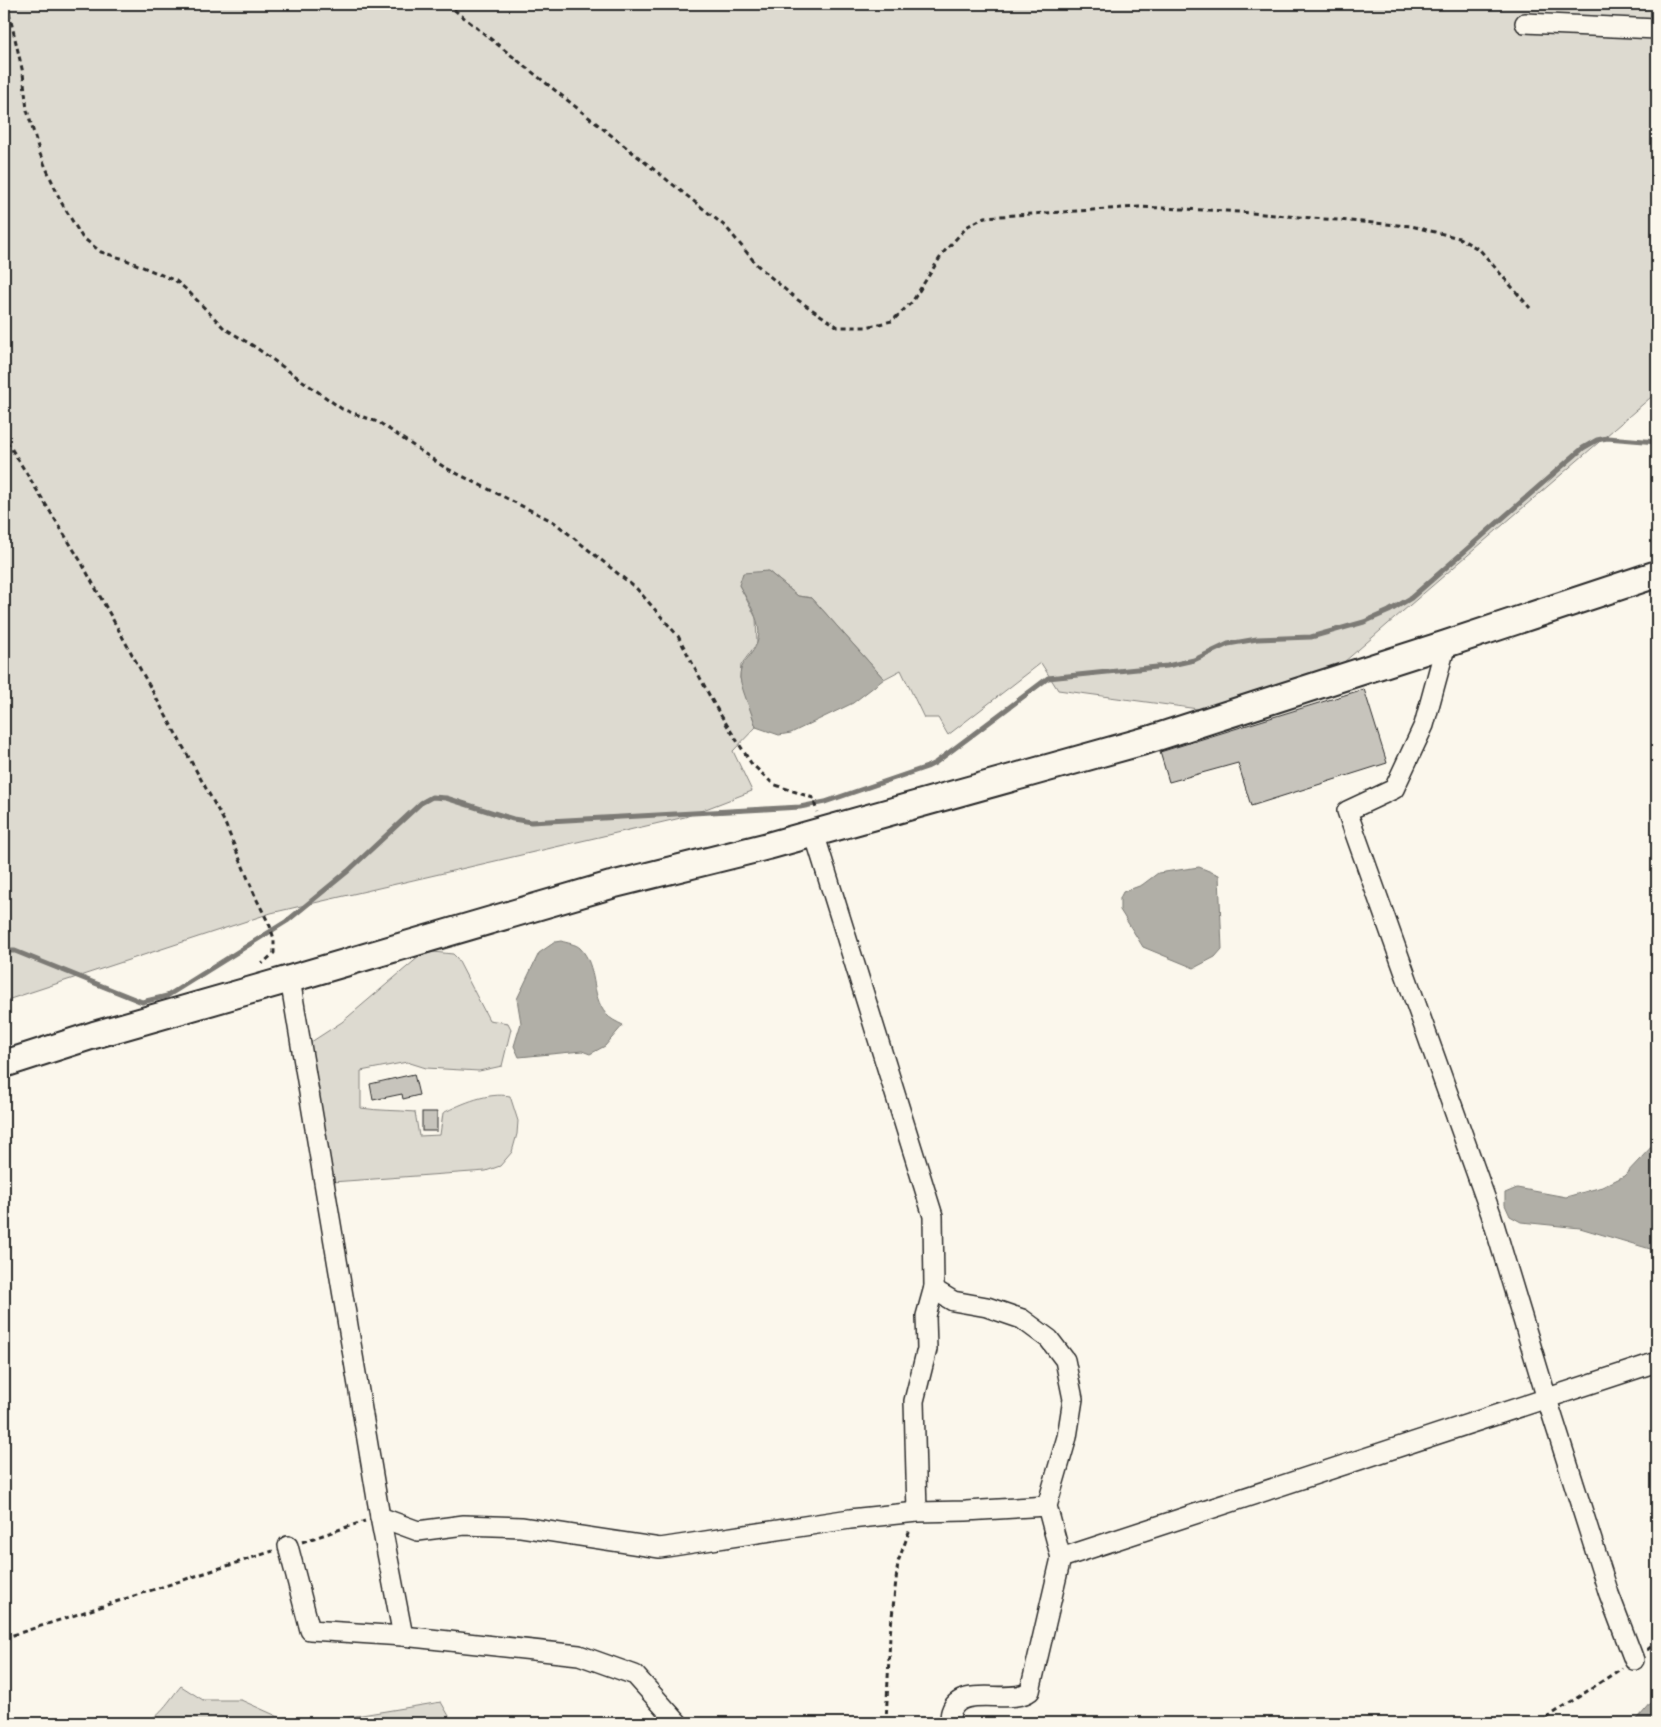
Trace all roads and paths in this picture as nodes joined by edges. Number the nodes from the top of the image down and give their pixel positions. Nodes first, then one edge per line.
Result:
1 (7, 4) edge
2 (447, 4) edge
3 (1525, 23) dead end
4 (1657, 30) edge
5 (1530, 308) dead end
6 (4, 433) edge
7 (1657, 574) edge
8 (1446, 644) junction
9 (816, 823) junction
10 (274, 939) dead end
11 (290, 980) junction
12 (4, 1064) edge
13 (934, 1287) junction
14 (1657, 1362) edge
15 (1547, 1399) junction
16 (1047, 1506) junction
17 (917, 1512) junction
18 (380, 1517) junction
19 (288, 1546) junction
20 (1061, 1558) junction
21 (403, 1636) junction
22 (4, 1638) edge
23 (1634, 1660) joint
24 (678, 1723) edge
25 (886, 1723) edge
26 (950, 1723) edge
27 (1539, 1723) edge

1 - 9 path
2 - 5 path
3 - 4 street
6 - 10 path
7 - 8 street
8 - 9 street
8 - 15 street
9 - 11 street
9 - 13 street
11 - 12 street
11 - 18 street
13 - 16 street
13 - 17 street
14 - 15 street
15 - 20 street
15 - 23 street
16 - 17 street
16 - 20 street
17 - 18 street
17 - 25 path
18 - 19 path
18 - 21 street
19 - 21 street
19 - 22 path
20 - 26 street
21 - 24 street
23 - 27 path

